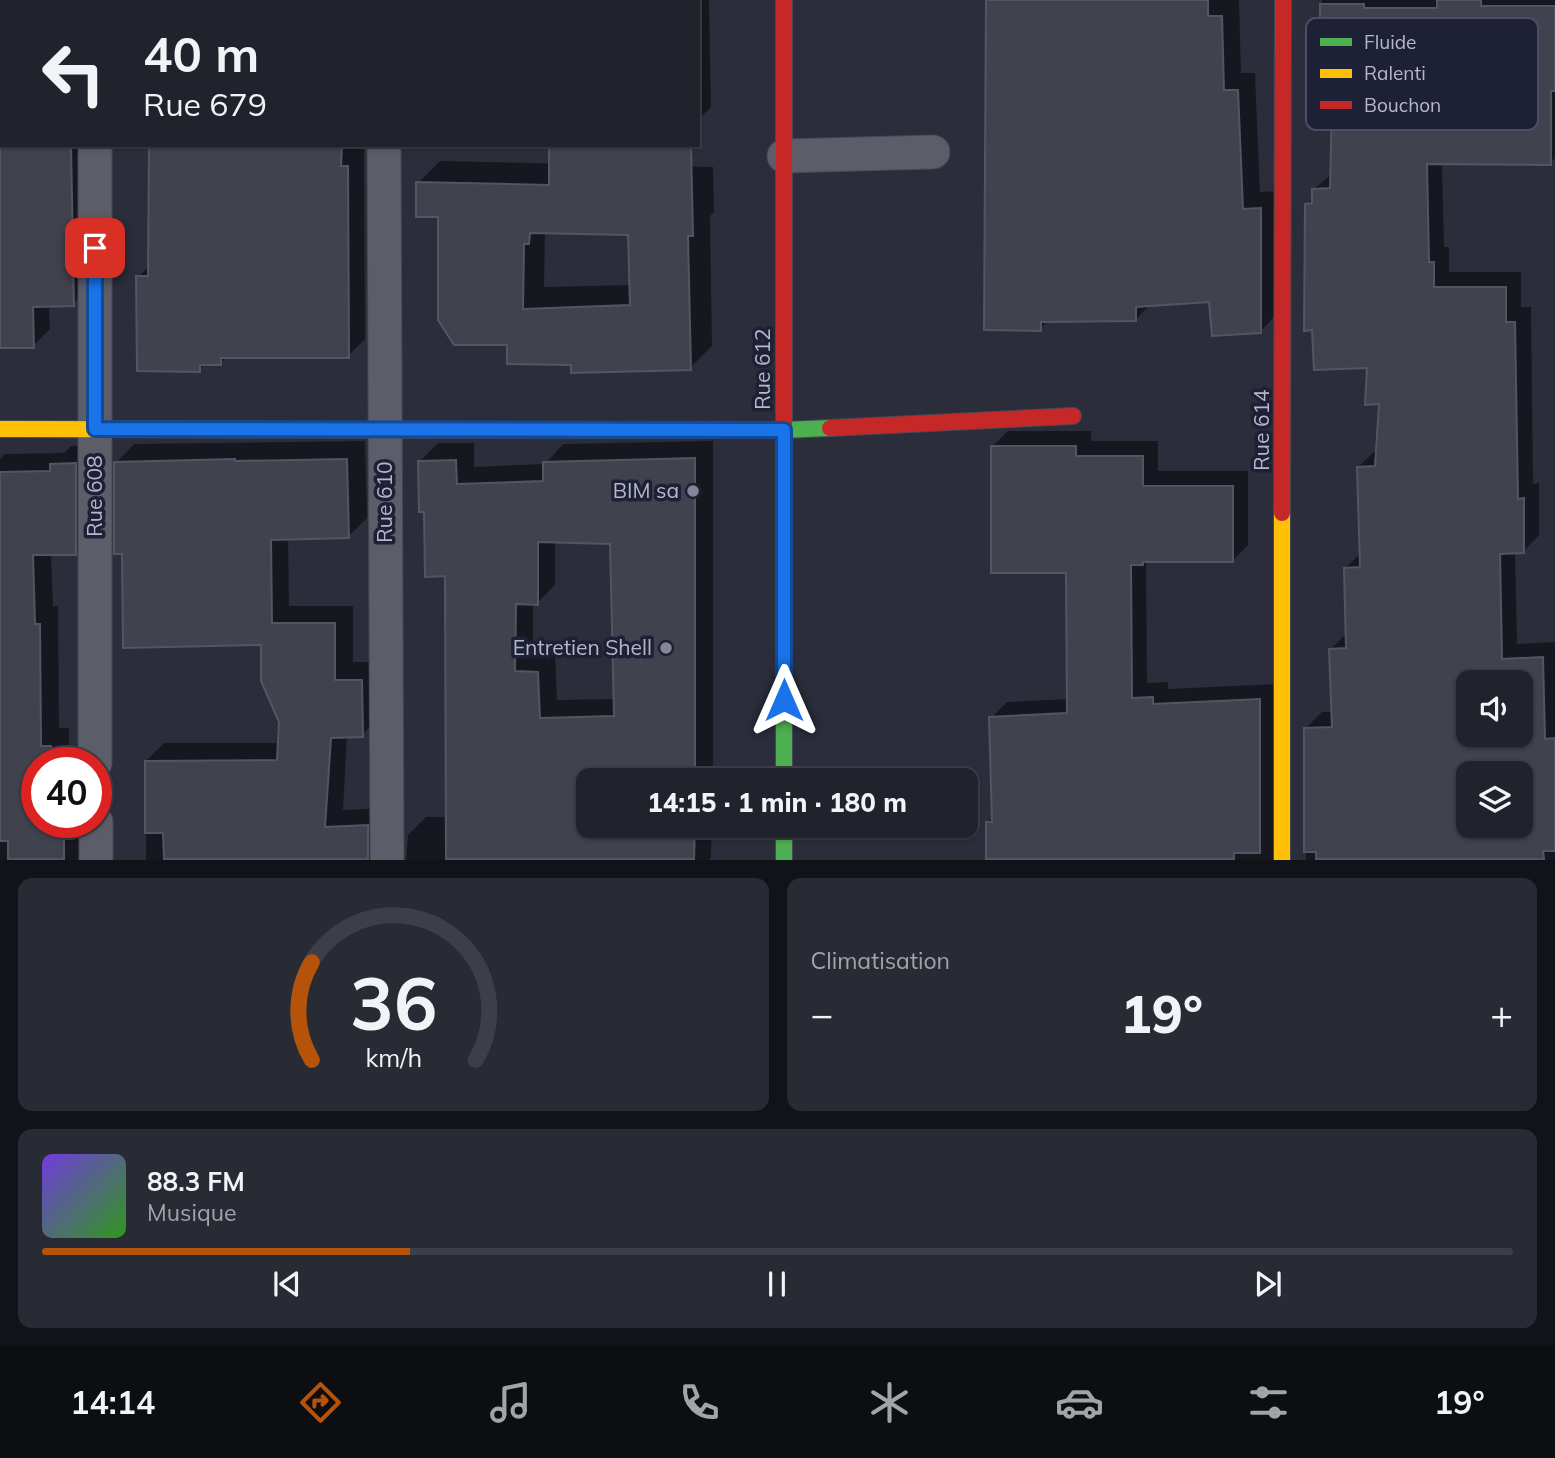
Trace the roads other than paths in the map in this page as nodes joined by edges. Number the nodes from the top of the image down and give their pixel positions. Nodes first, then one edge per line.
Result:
1 (784, 0) edge
2 (1283, 0) edge
3 (95, 147) edge
4 (384, 147) edge
5 (933, 152) dead end
6 (784, 156) junction
7 (1073, 416) dead end
8 (0, 429) edge
9 (95, 429) junction
10 (385, 430) junction
11 (784, 430) junction
12 (96, 747) edge
13 (784, 768) edge
14 (96, 838) edge
15 (783, 838) edge
16 (96, 859) edge
17 (387, 859) edge
18 (783, 859) edge
19 (1282, 859) edge

1 - 6 street, Rue 612
2 - 19 street, Rue 614
3 - 9 street, Rue 608
4 - 10 street, Rue 610
5 - 6 street
6 - 11 street, Rue 612
7 - 11 street
8 - 9 street
9 - 10 street
9 - 12 street, Rue 608
10 - 11 street
10 - 17 street, Rue 610
11 - 13 street, Rue 612
14 - 16 street
15 - 18 street

